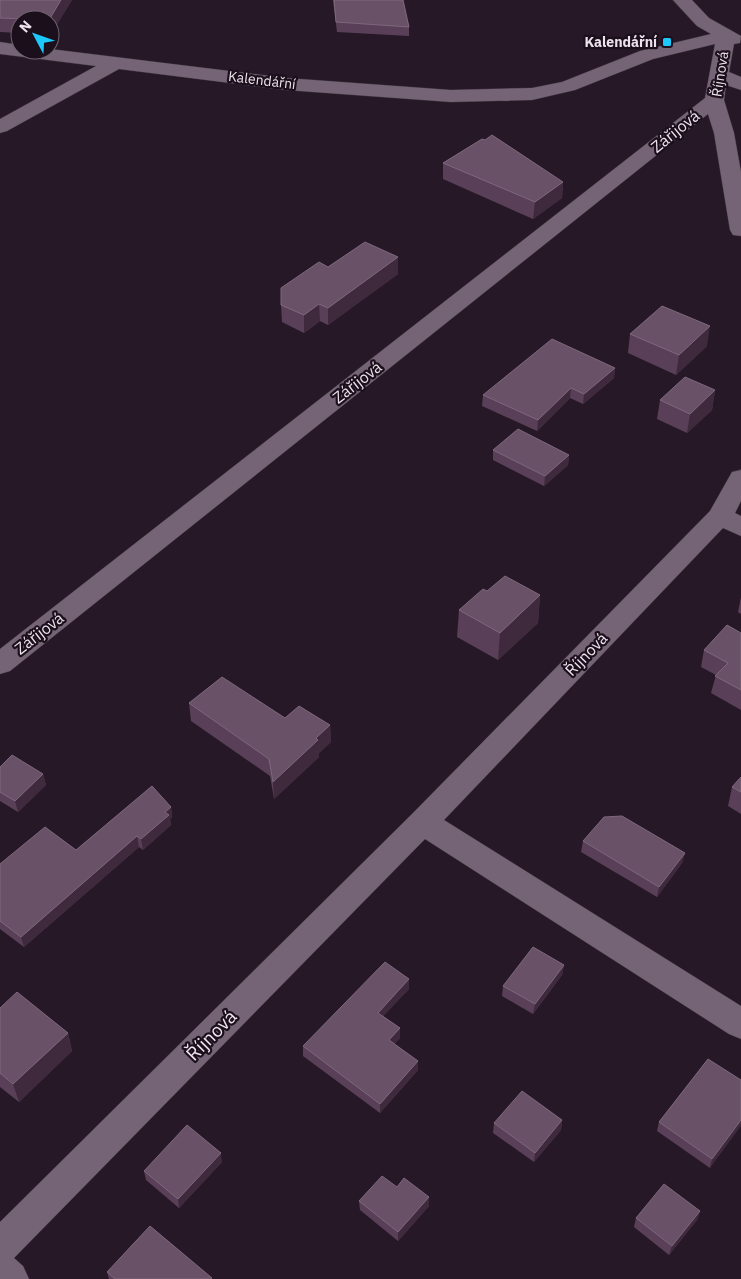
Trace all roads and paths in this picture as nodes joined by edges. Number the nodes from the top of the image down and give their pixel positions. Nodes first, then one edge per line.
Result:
1 (682, 0) edge
2 (734, 39) edge
3 (0, 48) edge
4 (117, 62) junction
5 (718, 75) junction
6 (741, 84) edge
7 (714, 100) junction
8 (0, 127) edge
9 (741, 230) edge
10 (741, 478) edge
11 (730, 521) edge
12 (0, 664) edge
13 (423, 822) junction
14 (741, 1024) edge
15 (0, 1247) edge
16 (0, 1270) edge
17 (10, 1279) edge

1 - 2 street
2 - 4 street, Kalendářní
2 - 5 street, Říjnová
3 - 4 street, Kalendářní
4 - 8 street
5 - 6 street
5 - 7 street, Říjnová
7 - 9 street, Říjnová
7 - 12 street, Zářijová
10 - 11 street, Říjnová
11 - 13 street, Říjnová
13 - 14 street
13 - 15 street, Říjnová
16 - 17 street

